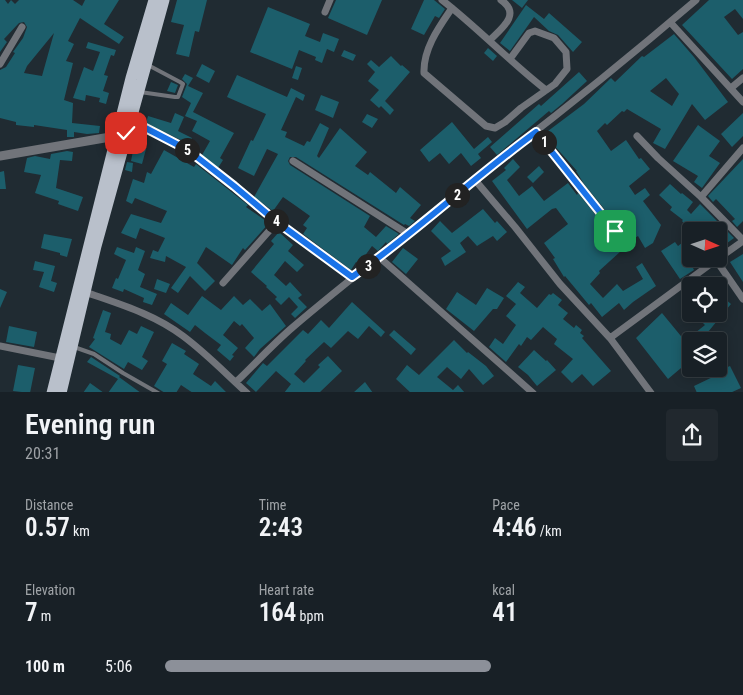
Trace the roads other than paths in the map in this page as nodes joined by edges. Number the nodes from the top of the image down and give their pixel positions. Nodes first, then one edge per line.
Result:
1 (154, 0) edge
2 (164, 0) edge
3 (330, 0) edge
4 (442, 0) edge
5 (501, 0) edge
6 (696, 0) edge
7 (452, 8) junction
8 (325, 12) dead end
9 (670, 22) junction
10 (22, 26) dead end
11 (490, 40) junction
12 (510, 59) junction
13 (0, 64) edge
14 (145, 64) junction
15 (743, 78) edge
16 (731, 88) junction
17 (546, 90) junction
18 (137, 92) junction
19 (743, 102) edge
20 (130, 120) junction
21 (536, 132) junction
22 (116, 136) junction
23 (637, 136) dead end
24 (743, 148) edge
25 (0, 156) edge
26 (293, 161) dead end
27 (475, 180) junction
28 (701, 197) junction
29 (277, 222) junction
30 (615, 231) dead end
31 (408, 234) junction
32 (743, 241) edge
33 (728, 251) edge
34 (380, 257) junction
35 (705, 268) edge
36 (723, 268) edge
37 (352, 277) junction
38 (224, 283) dead end
39 (85, 292) junction
40 (743, 299) edge
41 (610, 338) junction
42 (0, 346) edge
43 (72, 347) junction
44 (60, 358) junction
45 (236, 382) junction
46 (52, 392) edge
47 (61, 392) edge
48 (158, 392) edge
49 (247, 392) edge
50 (532, 392) edge
51 (651, 392) edge

1 - 22 main road
2 - 14 main road
3 - 8 street
4 - 7 street
5 - 11 street
6 - 9 street
7 - 11 street
7 - 17 street
9 - 16 street
9 - 21 street
10 - 13 street
11 - 12 street
12 - 17 street
12 - 17 street
14 - 18 main road
14 - 18 lane
15 - 16 street
16 - 19 street
18 - 20 main road
20 - 29 street
20 - 39 main road
21 - 27 street
21 - 30 street
22 - 25 street
22 - 44 main road
23 - 28 street
24 - 28 street
26 - 31 street
27 - 31 street
27 - 41 street
28 - 32 street
29 - 37 street
29 - 38 street
31 - 34 street
32 - 33 street
34 - 37 street
34 - 50 street
35 - 41 street
36 - 40 street
37 - 45 street
39 - 43 main road
39 - 45 street
41 - 51 street
42 - 44 street
43 - 47 main road
43 - 48 lane
44 - 46 main road
45 - 49 street

